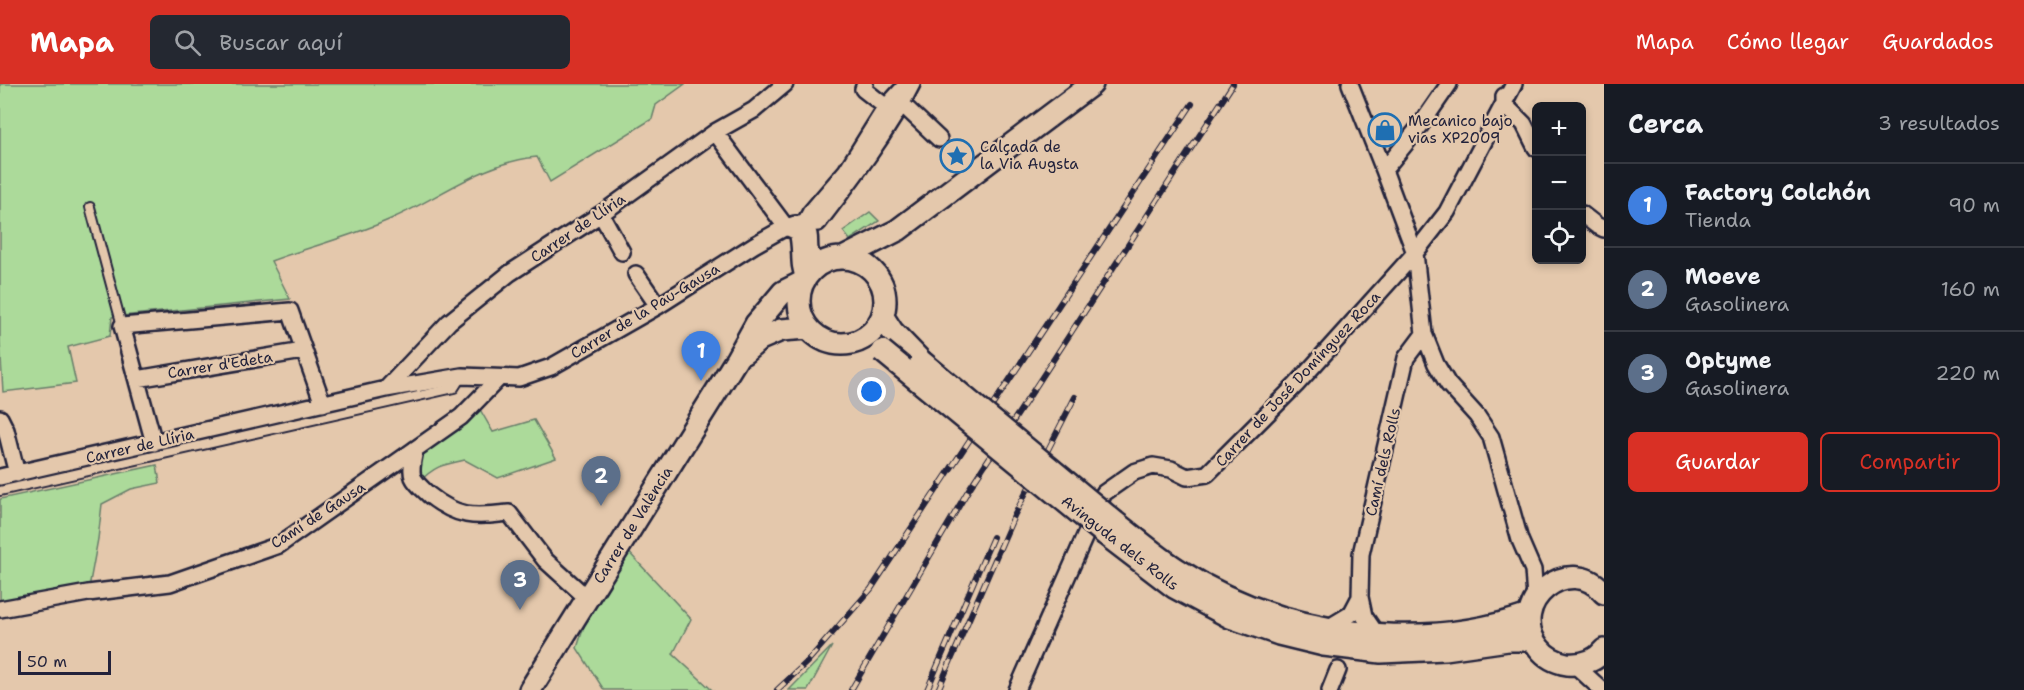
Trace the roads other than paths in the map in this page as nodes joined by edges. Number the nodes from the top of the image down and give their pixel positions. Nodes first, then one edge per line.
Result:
1 (785, 84) edge
2 (911, 84) edge
3 (1092, 84) edge
4 (1350, 84) edge
5 (1449, 84) edge
6 (1505, 84) edge
7 (1514, 84) edge
8 (864, 86) edge
9 (902, 104) junction
10 (1504, 104) junction
11 (886, 107) junction
12 (715, 132) junction
13 (939, 139) dead end
14 (1532, 140) edge
15 (1384, 170) junction
16 (90, 207) dead end
17 (601, 214) junction
18 (1586, 218) edge
19 (808, 223) junction
20 (786, 227) junction
21 (1604, 229) edge
22 (898, 230) junction
23 (622, 252) dead end
24 (1415, 253) junction
25 (843, 258) junction
26 (822, 263) junction
27 (636, 274) dead end
28 (804, 280) junction
29 (882, 283) junction
30 (658, 306) junction
31 (887, 324) junction
32 (122, 326) junction
33 (808, 328) junction
34 (1424, 333) junction
35 (855, 343) junction
36 (303, 351) junction
37 (736, 360) junction
38 (462, 376) junction
39 (137, 379) junction
40 (498, 379) junction
41 (386, 389) junction
42 (323, 404) junction
43 (0, 418) edge
44 (154, 443) junction
45 (415, 449) junction
46 (17, 474) junction
47 (0, 477) edge
48 (0, 491) edge
49 (1533, 570) junction
50 (1554, 581) junction
51 (1602, 588) edge
52 (1360, 597) junction
53 (587, 598) junction
54 (1532, 607) junction
55 (0, 609) edge
56 (1377, 635) junction
57 (1325, 637) junction
58 (1533, 640) junction
59 (1602, 653) edge
60 (1575, 665) junction
61 (1338, 670) dead end
62 (1600, 688) edge
63 (530, 690) edge
64 (1017, 690) edge
65 (1330, 690) edge

1 - 12 street, Carrer de Llíria
2 - 9 street
2 - 11 street
3 - 22 street
4 - 15 street
5 - 15 street
6 - 10 street
7 - 10 street
8 - 11 street
9 - 13 street
9 - 19 street
10 - 14 street
10 - 24 street
11 - 19 street
12 - 17 street, Carrer de Llíria
12 - 20 street
15 - 24 street
16 - 32 lane
17 - 23 street
17 - 41 street, Carrer de Llíria
18 - 21 street
19 - 20 street
19 - 26 street
20 - 28 street
20 - 30 street, Carrer de la Pau-Gausa
22 - 25 street
22 - 29 street
24 - 34 street
24 - 64 street, Carrer de José Domínguez Roca
25 - 26 street
25 - 29 street
26 - 28 street
27 - 30 street
28 - 33 street
28 - 37 street, Carrer de València
29 - 31 street
30 - 40 street, Carrer de la Pau-Gausa
31 - 35 street
31 - 57 street, Avinguda dels Rolls, bridge
32 - 36 street
32 - 39 street
33 - 35 street
33 - 37 street, Carrer de València
34 - 49 street
34 - 52 street, Camí dels Rolls
35 - 57 street, Avinguda dels Rolls, bridge
36 - 39 street, Carrer d'Edeta
36 - 42 street
37 - 53 street, Carrer de València
38 - 40 street, Carrer de la Pau-Gausa
38 - 41 street, Carrer de Llíria
38 - 48 lane
39 - 44 street
40 - 45 street, Camí de Gausa
41 - 42 street, Carrer de Llíria
42 - 44 street, Carrer de Llíria
43 - 46 street
44 - 46 street, Carrer de Llíria
45 - 53 street
45 - 55 street, Camí de Gausa
46 - 47 street, Carrer de Llíria
49 - 50 street
49 - 54 street
50 - 51 street
50 - 54 street
52 - 56 street
52 - 57 street
53 - 63 street, Carrer de València
54 - 56 street, Avinguda dels Rolls
54 - 58 street
56 - 57 street, Avinguda dels Rolls
57 - 58 street, Avinguda dels Rolls
58 - 60 street
59 - 60 street
59 - 62 street
60 - 62 street
61 - 65 street

